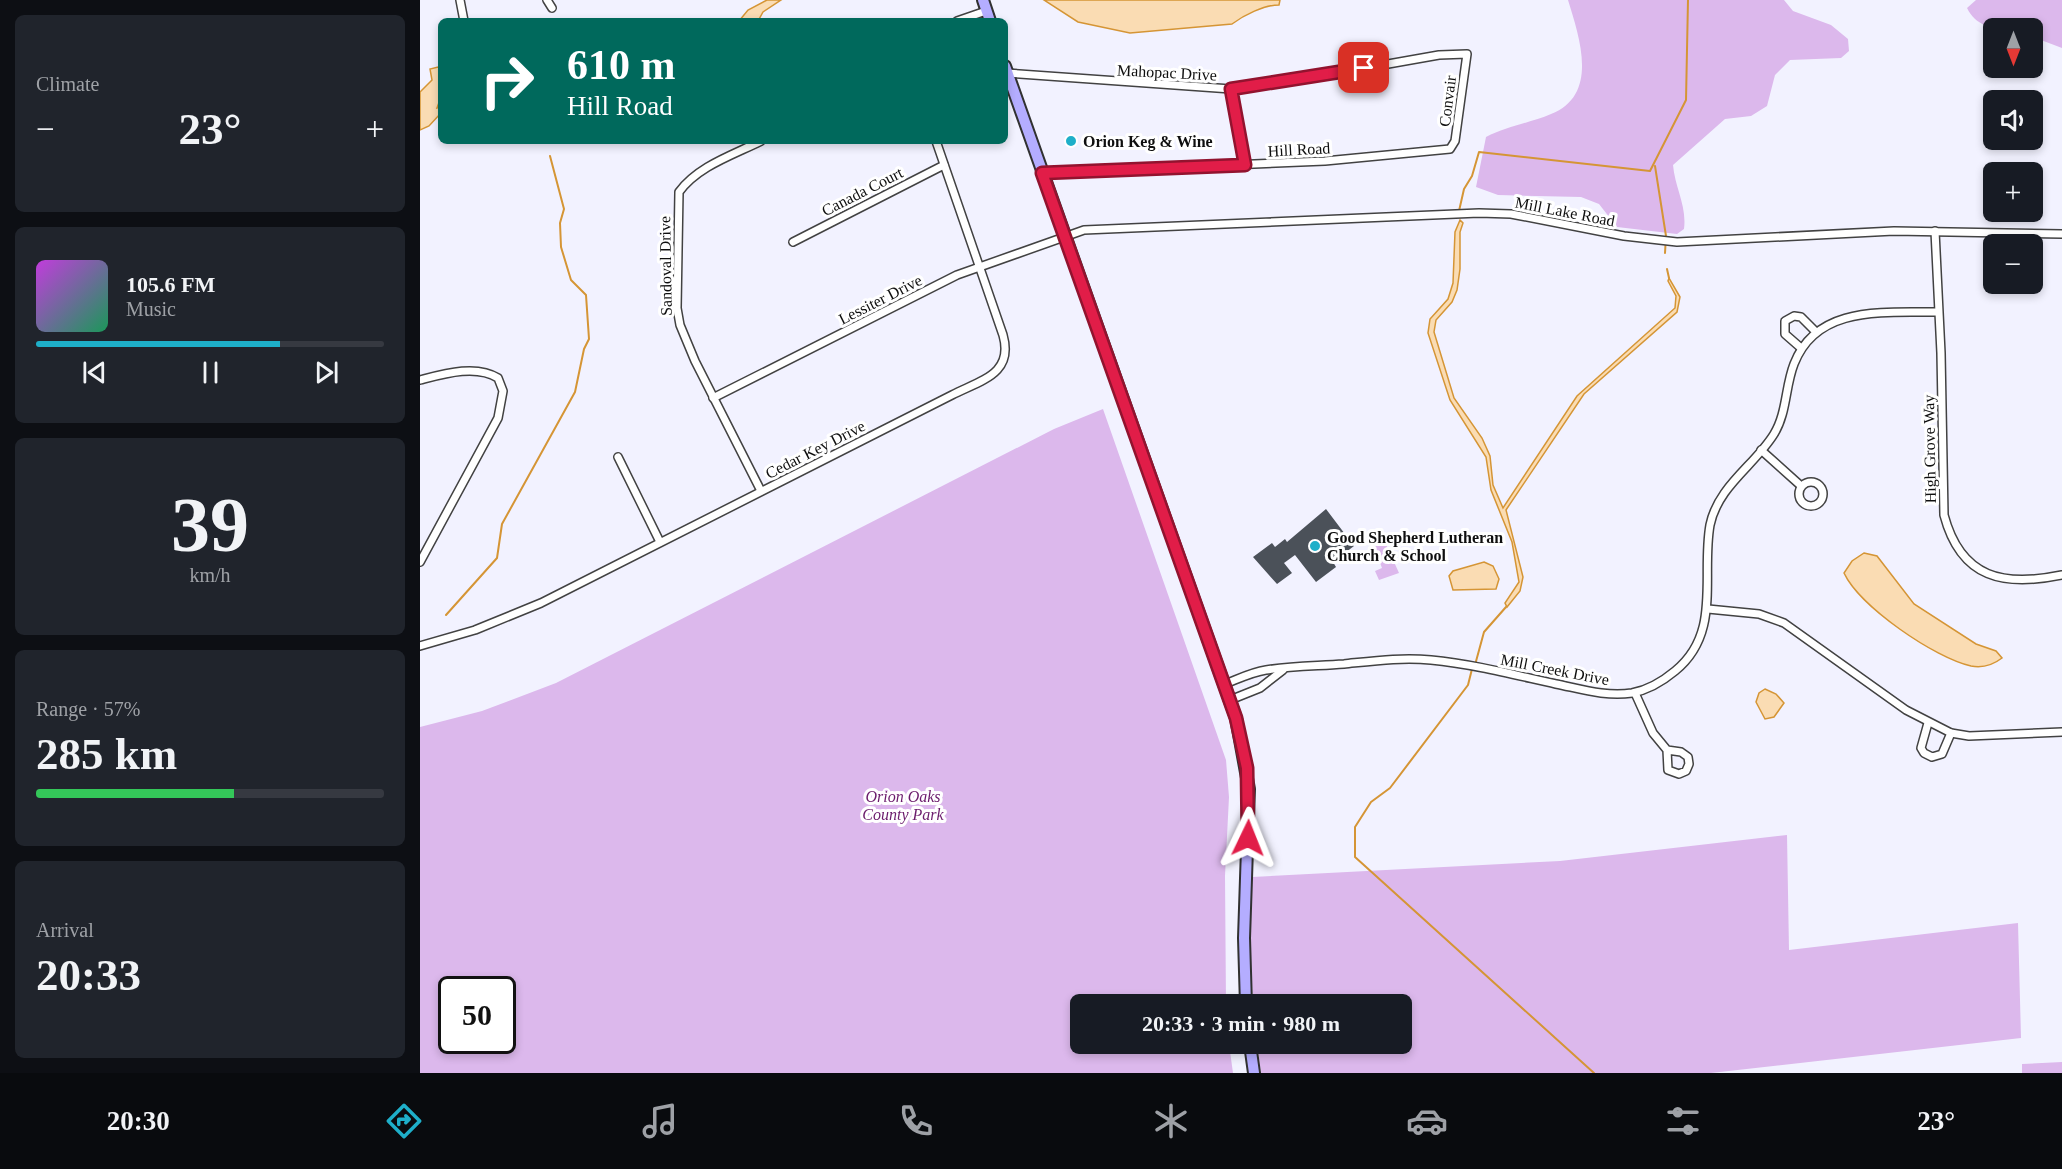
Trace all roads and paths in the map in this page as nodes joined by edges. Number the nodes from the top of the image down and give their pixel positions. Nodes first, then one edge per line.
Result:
1 (460, 0) edge
2 (547, 0) edge
3 (983, 0) edge
4 (552, 8) dead end
5 (988, 16) edge
6 (463, 18) edge
7 (1467, 54) joint
8 (1008, 70) edge
9 (1008, 76) edge
10 (1231, 89) junction
11 (755, 144) edge
12 (937, 144) edge
13 (1450, 149) joint
14 (944, 165) junction
15 (1245, 165) junction
16 (1042, 173) junction
17 (1935, 231) junction
18 (2062, 234) edge
19 (1063, 236) junction
20 (793, 242) dead end
21 (979, 266) junction
22 (1938, 312) junction
23 (1816, 332) junction
24 (1801, 348) junction
25 (420, 380) edge
26 (713, 398) junction
27 (1761, 450) junction
28 (618, 457) dead end
29 (1800, 485) dead end
30 (761, 491) junction
31 (660, 542) junction
32 (420, 562) edge
33 (2062, 575) edge
34 (1708, 609) junction
35 (420, 646) edge
36 (1283, 670) junction
37 (1225, 684) junction
38 (1635, 693) junction
39 (1230, 700) junction
40 (1928, 723) junction
41 (2062, 732) edge
42 (1951, 733) junction
43 (1667, 750) dead end
44 (1246, 994) edge
45 (1251, 1054) edge
46 (1254, 1073) edge

1 - 6 street
2 - 4 street
3 - 5 main road
7 - 10 street, Mahopac Drive
7 - 13 street, Convair
8 - 10 street, Mahopac Drive
9 - 16 main road
10 - 15 street
11 - 26 street, Sandoval Drive
12 - 14 street, Cedar Key Drive
13 - 15 street, Hill Road
14 - 20 street, Canada Court
14 - 21 street, Cedar Key Drive
15 - 16 street, Hill Road
16 - 19 main road
17 - 18 street, Mill Lake Road
17 - 19 street, Mill Lake Road
17 - 22 street, High Grove Way
19 - 21 street, Lessiter Drive
19 - 37 main road
21 - 26 street, Lessiter Drive
21 - 30 street, Cedar Key Drive
22 - 23 street, Mill Creek Drive
22 - 33 street, High Grove Way
23 - 24 street, Mill Creek Drive
23 - 24 street
24 - 27 street, Mill Creek Drive
25 - 32 street
26 - 30 street, Sandoval Drive
27 - 29 street
27 - 34 street, Mill Creek Drive
28 - 31 street
30 - 31 street, Cedar Key Drive
31 - 35 street, Cedar Key Drive
34 - 38 street, Mill Creek Drive
34 - 40 street
36 - 37 street, Mill Creek Drive
36 - 38 street, Mill Creek Drive
36 - 39 street
37 - 39 main road
38 - 43 street
39 - 44 main road
40 - 42 street
40 - 42 street
41 - 42 street
45 - 46 main road

